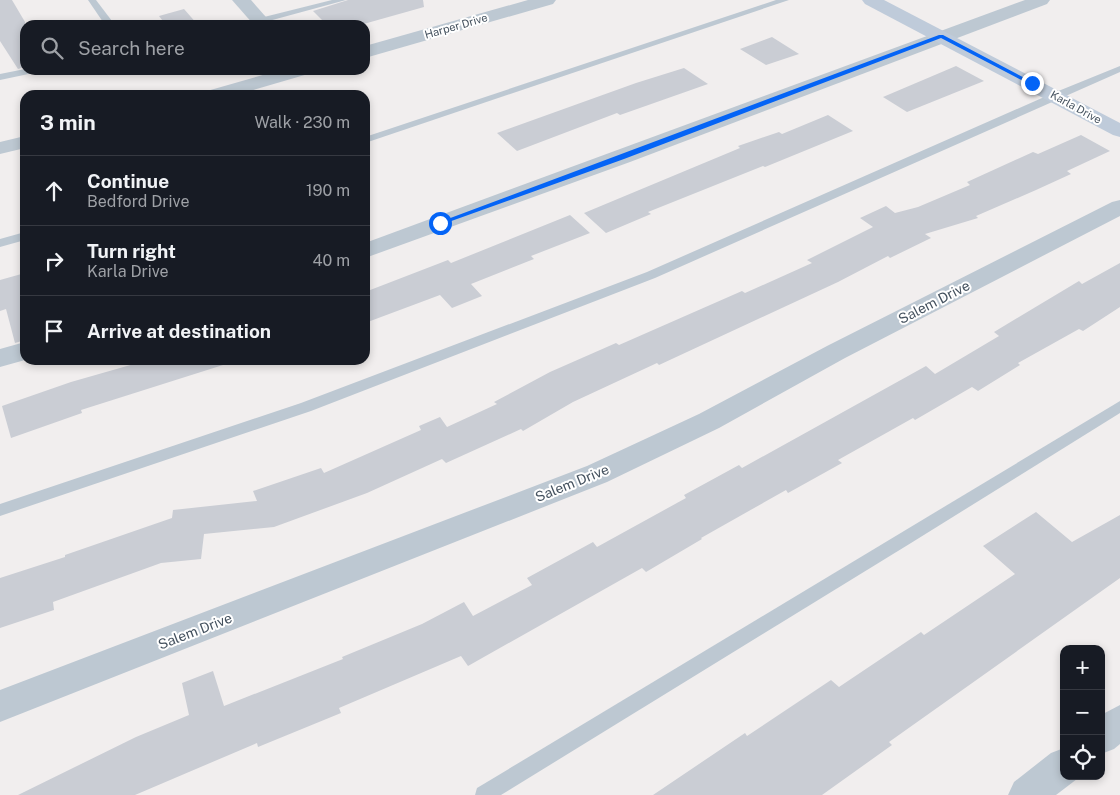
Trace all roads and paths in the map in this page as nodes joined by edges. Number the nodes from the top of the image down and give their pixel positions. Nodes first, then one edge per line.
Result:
1 (92, 0) edge
2 (241, 0) edge
3 (342, 0) edge
4 (547, 0) edge
5 (786, 0) edge
6 (871, 0) edge
7 (1041, 0) edge
8 (106, 20) edge
9 (260, 20) edge
10 (273, 20) edge
11 (941, 36) junction
12 (370, 51) edge
13 (1120, 69) edge
14 (20, 73) edge
15 (284, 75) edge
16 (0, 77) edge
17 (231, 90) edge
18 (1055, 96) junction
19 (1120, 131) edge
20 (370, 138) edge
21 (20, 143) edge
22 (0, 148) edge
23 (1120, 207) edge
24 (20, 237) edge
25 (0, 243) edge
26 (370, 249) edge
27 (20, 352) edge
28 (0, 358) edge
29 (1120, 406) edge
30 (0, 510) edge
31 (0, 706) edge
32 (1120, 722) edge
33 (1104, 735) edge
34 (1060, 769) edge
35 (484, 795) edge
36 (1027, 795) edge

1 - 8 lane
2 - 9 street
3 - 10 lane
4 - 12 street, Harper Drive
5 - 20 lane
6 - 11 street, Karla Drive
7 - 11 street
11 - 18 street, Karla Drive
11 - 26 street
13 - 18 lane
14 - 16 lane
15 - 17 street
18 - 19 street, Karla Drive
18 - 30 lane
21 - 22 street
23 - 31 street, Salem Drive
24 - 25 lane
27 - 28 street
29 - 35 lane
32 - 33 street
34 - 36 street

